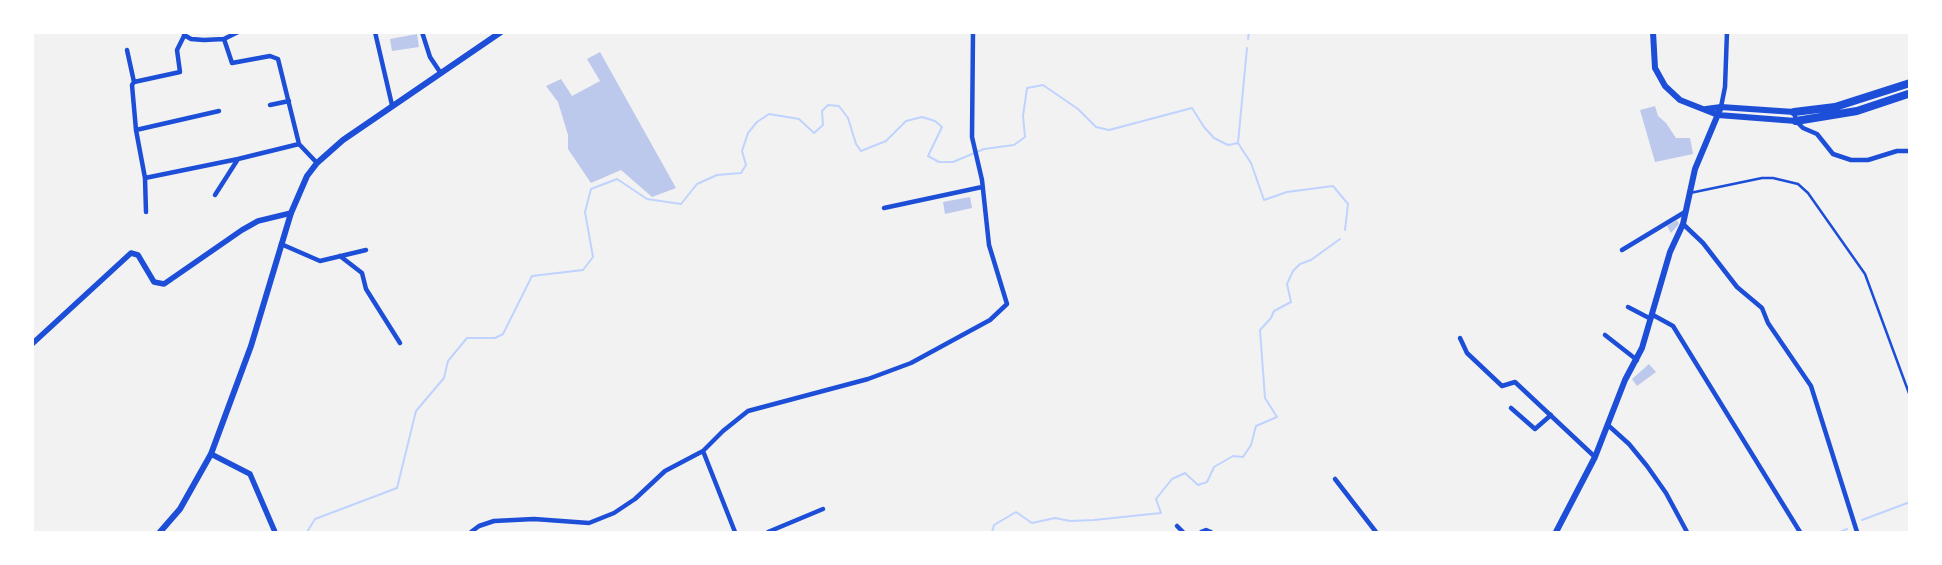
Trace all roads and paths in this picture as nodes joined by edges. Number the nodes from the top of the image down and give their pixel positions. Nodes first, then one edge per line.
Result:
1 (238, 32) edge
2 (375, 32) edge
3 (422, 32) edge
4 (486, 32) edge
5 (501, 32) edge
6 (974, 32) edge
7 (1653, 32) edge
8 (1727, 32) edge
9 (185, 34) edge
10 (492, 38) junction
11 (224, 39) junction
12 (127, 50) dead end
13 (440, 72) junction
14 (134, 82) junction
15 (1910, 83) edge
16 (1908, 94) dead end
17 (289, 101) junction
18 (270, 105) dead end
19 (392, 105) junction
20 (1721, 107) junction
21 (1702, 110) junction
22 (219, 112) dead end
23 (1794, 112) junction
24 (1718, 115) junction
25 (1796, 121) junction
26 (136, 130) junction
27 (299, 144) junction
28 (1910, 151) edge
29 (238, 159) junction
30 (317, 163) junction
31 (145, 178) junction
32 (982, 187) junction
33 (1689, 194) junction
34 (215, 195) dead end
35 (884, 208) dead end
36 (146, 212) dead end
37 (1685, 212) junction
38 (291, 213) junction
39 (1683, 224) junction
40 (281, 244) junction
41 (366, 250) dead end
42 (1622, 250) dead end
43 (340, 256) junction
44 (1628, 307) dead end
45 (1652, 317) junction
46 (1605, 335) dead end
47 (1460, 338) dead end
48 (400, 343) dead end
49 (32, 344) edge
50 (1637, 360) junction
51 (1910, 396) edge
52 (1511, 408) dead end
53 (1551, 415) junction
54 (1609, 426) junction
55 (703, 451) junction
56 (211, 454) junction
57 (1595, 456) junction
58 (1335, 478) dead end
59 (823, 509) dead end
60 (1177, 526) dead end
61 (160, 532) edge
62 (275, 532) edge
63 (471, 532) edge
64 (734, 532) edge
65 (768, 532) edge
66 (1183, 532) edge
67 (1201, 532) edge
68 (1211, 532) edge
69 (1376, 532) edge
70 (1556, 532) edge
71 (1687, 532) edge
72 (1800, 532) edge
73 (1857, 532) edge

1 - 11 street
2 - 19 street
3 - 13 street
4 - 10 street
5 - 10 main road
6 - 32 street
7 - 21 main road
8 - 20 street
9 - 11 street
9 - 14 street
10 - 13 main road
11 - 17 street
12 - 14 street
13 - 19 main road
14 - 26 street
15 - 23 highway
16 - 25 highway
17 - 18 street
17 - 27 street
19 - 30 main road
20 - 21 main road
20 - 23 main road
20 - 24 main road
21 - 24 main road
22 - 26 street
23 - 25 street
24 - 25 main road
24 - 33 main road
25 - 28 street
26 - 31 street
27 - 29 street
27 - 30 street
29 - 31 street
29 - 34 street
30 - 38 main road
31 - 36 street
32 - 35 street
32 - 55 street
33 - 37 main road
33 - 51 lane
37 - 39 main road
37 - 42 street
38 - 40 main road
38 - 49 street
39 - 45 main road
39 - 73 street
40 - 43 street
40 - 56 main road
41 - 43 street
43 - 48 street
44 - 45 street
45 - 50 main road
45 - 72 street
46 - 50 street
47 - 53 street
50 - 54 main road
52 - 53 street
53 - 57 street
54 - 57 main road
54 - 71 street
55 - 63 street
55 - 64 street
56 - 61 main road
56 - 62 street
57 - 70 main road
58 - 69 street
59 - 65 street
60 - 66 street
67 - 68 street

